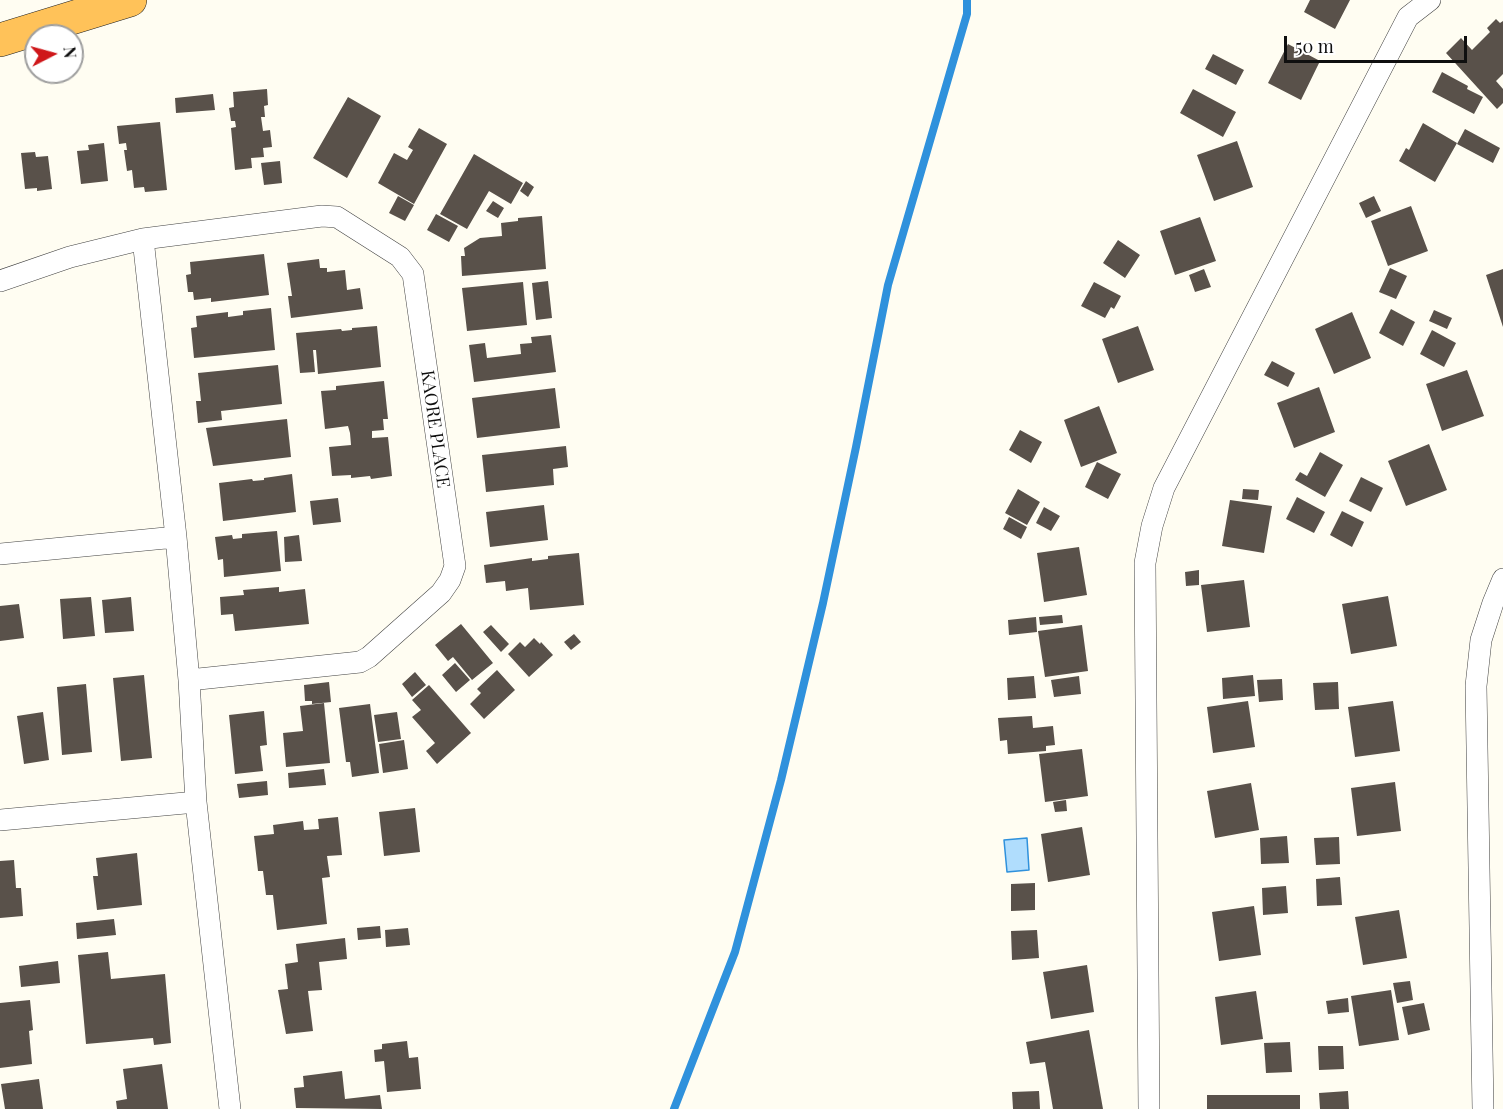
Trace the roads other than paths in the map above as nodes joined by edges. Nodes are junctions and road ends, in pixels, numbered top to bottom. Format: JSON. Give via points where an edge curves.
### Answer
{"nodes":[{"id":1,"x":130,"y":0,"type":"edge"},
{"id":2,"x":1430,"y":0,"type":"edge"},
{"id":3,"x":0,"y":40,"type":"edge"},
{"id":4,"x":143,"y":239,"type":"junction"},
{"id":5,"x":0,"y":281,"type":"edge"},
{"id":6,"x":176,"y":537,"type":"junction"},
{"id":7,"x":0,"y":554,"type":"edge"},
{"id":8,"x":1503,"y":579,"type":"edge"},
{"id":9,"x":189,"y":680,"type":"junction"},
{"id":10,"x":196,"y":802,"type":"junction"},
{"id":11,"x":0,"y":820,"type":"edge"},
{"id":12,"x":230,"y":1109,"type":"edge"},
{"id":13,"x":1149,"y":1109,"type":"edge"},
{"id":14,"x":1483,"y":1109,"type":"edge"}],
"edges":[{"from":1,"to":3,"type":"highway"},
{"from":2,"to":13,"type":"street","via":[[1408,17],[1164,488],[1152,526],[1145,563]]},
{"from":4,"to":5,"type":"street","name":"KAORE PLACE","via":[[70,257]]},
{"from":4,"to":6,"type":"street"},
{"from":4,"to":9,"type":"street","name":"KAORE PLACE","via":[[337,217],[400,257],[413,274],[455,566],[441,592],[360,662]]},
{"from":6,"to":7,"type":"street"},
{"from":6,"to":9,"type":"street"},
{"from":8,"to":14,"type":"street","via":[[1481,640],[1476,686]]},
{"from":9,"to":10,"type":"street"},
{"from":10,"to":11,"type":"street"},
{"from":10,"to":12,"type":"street"}]}
